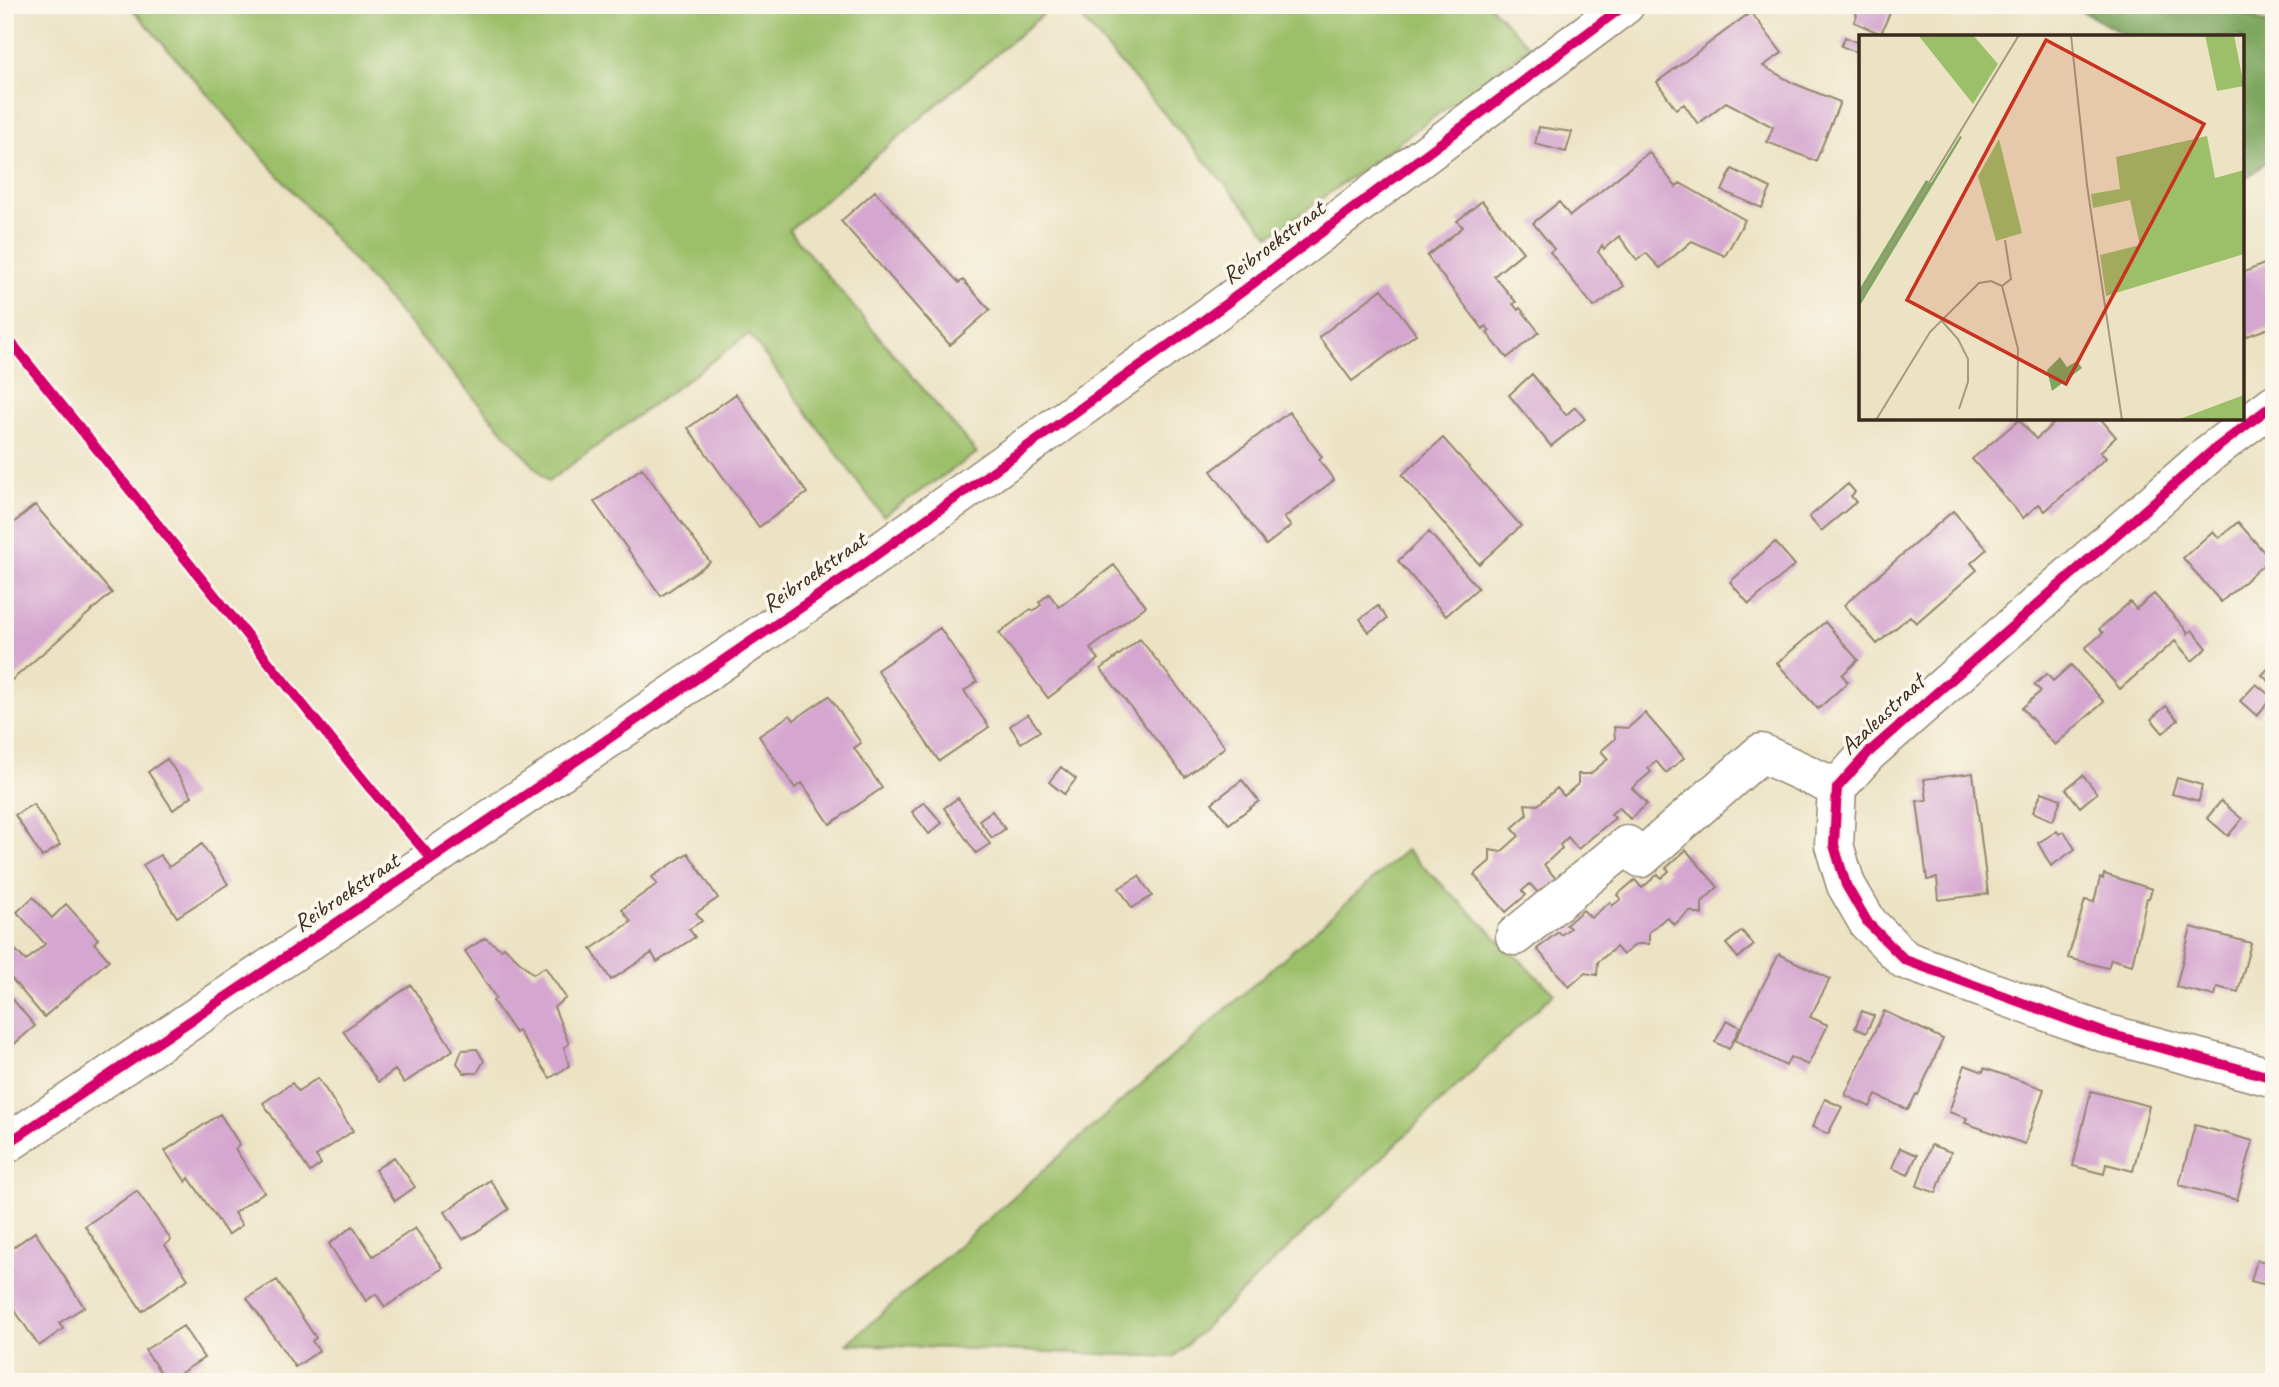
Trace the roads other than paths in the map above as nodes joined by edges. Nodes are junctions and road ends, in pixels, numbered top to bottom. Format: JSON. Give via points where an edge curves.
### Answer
{"nodes":[{"id":1,"x":1625,"y":5,"type":"edge"},
{"id":2,"x":2274,"y":404,"type":"edge"},
{"id":3,"x":1837,"y":788,"type":"junction"},
{"id":4,"x":1515,"y":936,"type":"dead end"},
{"id":5,"x":2274,"y":1078,"type":"edge"},
{"id":6,"x":5,"y":1144,"type":"edge"}],
"edges":[{"from":1,"to":6,"type":"street","name":"Reibroekstraat","via":[[1219,309],[844,578]]},
{"from":2,"to":3,"type":"street","name":"Azaleastraat","via":[[2211,452],[1913,712],[1868,752]]},
{"from":3,"to":4,"type":"street","name":"Azaleastraat","via":[[1761,753],[1641,858],[1627,845]]},
{"from":3,"to":5,"type":"street","name":"Azaleastraat","via":[[1833,845],[1846,885],[1868,923],[1905,960],[2105,1033]]}]}
